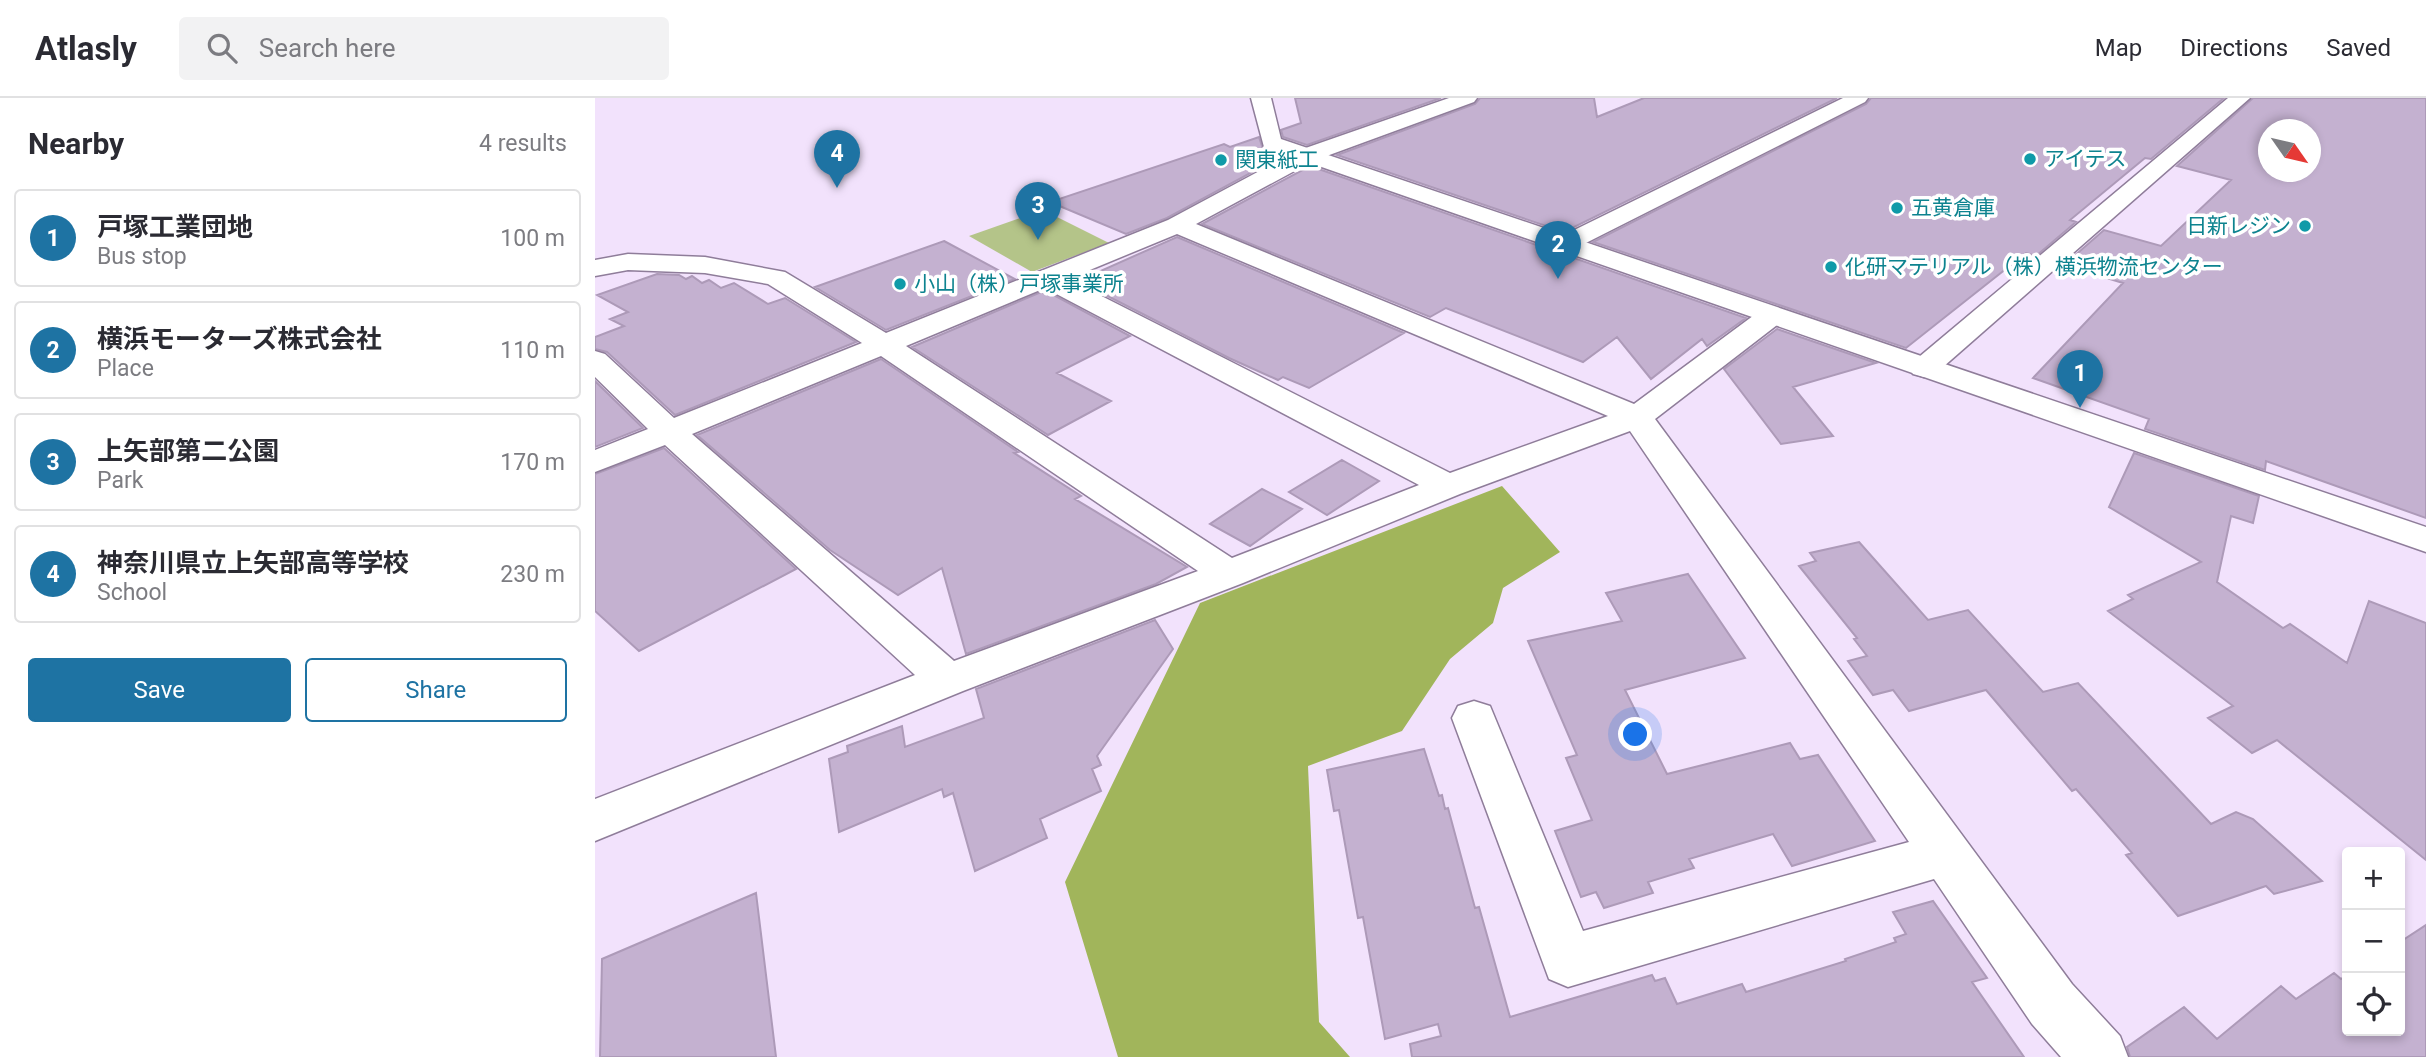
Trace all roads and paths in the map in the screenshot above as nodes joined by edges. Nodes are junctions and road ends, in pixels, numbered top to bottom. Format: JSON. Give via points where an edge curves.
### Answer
{"nodes":[{"id":1,"x":1261,"y":98,"type":"edge"},
{"id":2,"x":1467,"y":98,"type":"edge"},
{"id":3,"x":1858,"y":98,"type":"edge"},
{"id":4,"x":2240,"y":98,"type":"edge"},
{"id":5,"x":1305,"y":156,"type":"junction"},
{"id":6,"x":1177,"y":225,"type":"junction"},
{"id":7,"x":1567,"y":243,"type":"junction"},
{"id":8,"x":595,"y":268,"type":"edge"},
{"id":9,"x":1046,"y":278,"type":"junction"},
{"id":10,"x":1771,"y":316,"type":"junction"},
{"id":11,"x":885,"y":345,"type":"junction"},
{"id":12,"x":595,"y":360,"type":"edge"},
{"id":13,"x":1924,"y":368,"type":"junction"},
{"id":14,"x":1637,"y":417,"type":"junction"},
{"id":15,"x":670,"y":432,"type":"junction"},
{"id":16,"x":595,"y":463,"type":"edge"},
{"id":17,"x":1448,"y":486,"type":"junction"},
{"id":18,"x":2426,"y":540,"type":"edge"},
{"id":19,"x":1229,"y":574,"type":"junction"},
{"id":20,"x":948,"y":680,"type":"junction"},
{"id":21,"x":1474,"y":718,"type":"dead end"},
{"id":22,"x":595,"y":820,"type":"edge"},
{"id":23,"x":1946,"y":854,"type":"junction"},
{"id":24,"x":2099,"y":1057,"type":"edge"}],
"edges":[{"from":1,"to":5,"type":"street","via":[[1271,144]]},
{"from":2,"to":5,"type":"street"},
{"from":3,"to":7,"type":"street"},
{"from":4,"to":13,"type":"street"},
{"from":5,"to":6,"type":"street"},
{"from":5,"to":7,"type":"street"},
{"from":6,"to":9,"type":"street"},
{"from":6,"to":14,"type":"street"},
{"from":7,"to":10,"type":"street"},
{"from":8,"to":11,"type":"street","via":[[628,262],[705,265],[776,278]]},
{"from":9,"to":11,"type":"street"},
{"from":9,"to":17,"type":"street"},
{"from":10,"to":13,"type":"street"},
{"from":10,"to":14,"type":"street"},
{"from":11,"to":15,"type":"street"},
{"from":11,"to":19,"type":"street"},
{"from":12,"to":15,"type":"street"},
{"from":13,"to":18,"type":"street"},
{"from":14,"to":17,"type":"street"},
{"from":14,"to":23,"type":"street"},
{"from":15,"to":16,"type":"street"},
{"from":15,"to":20,"type":"street"},
{"from":17,"to":19,"type":"street"},
{"from":19,"to":20,"type":"street"},
{"from":20,"to":22,"type":"street"},
{"from":21,"to":23,"type":"street","via":[[1568,961]]},
{"from":23,"to":24,"type":"street","via":[[2052,1004]]}]}
